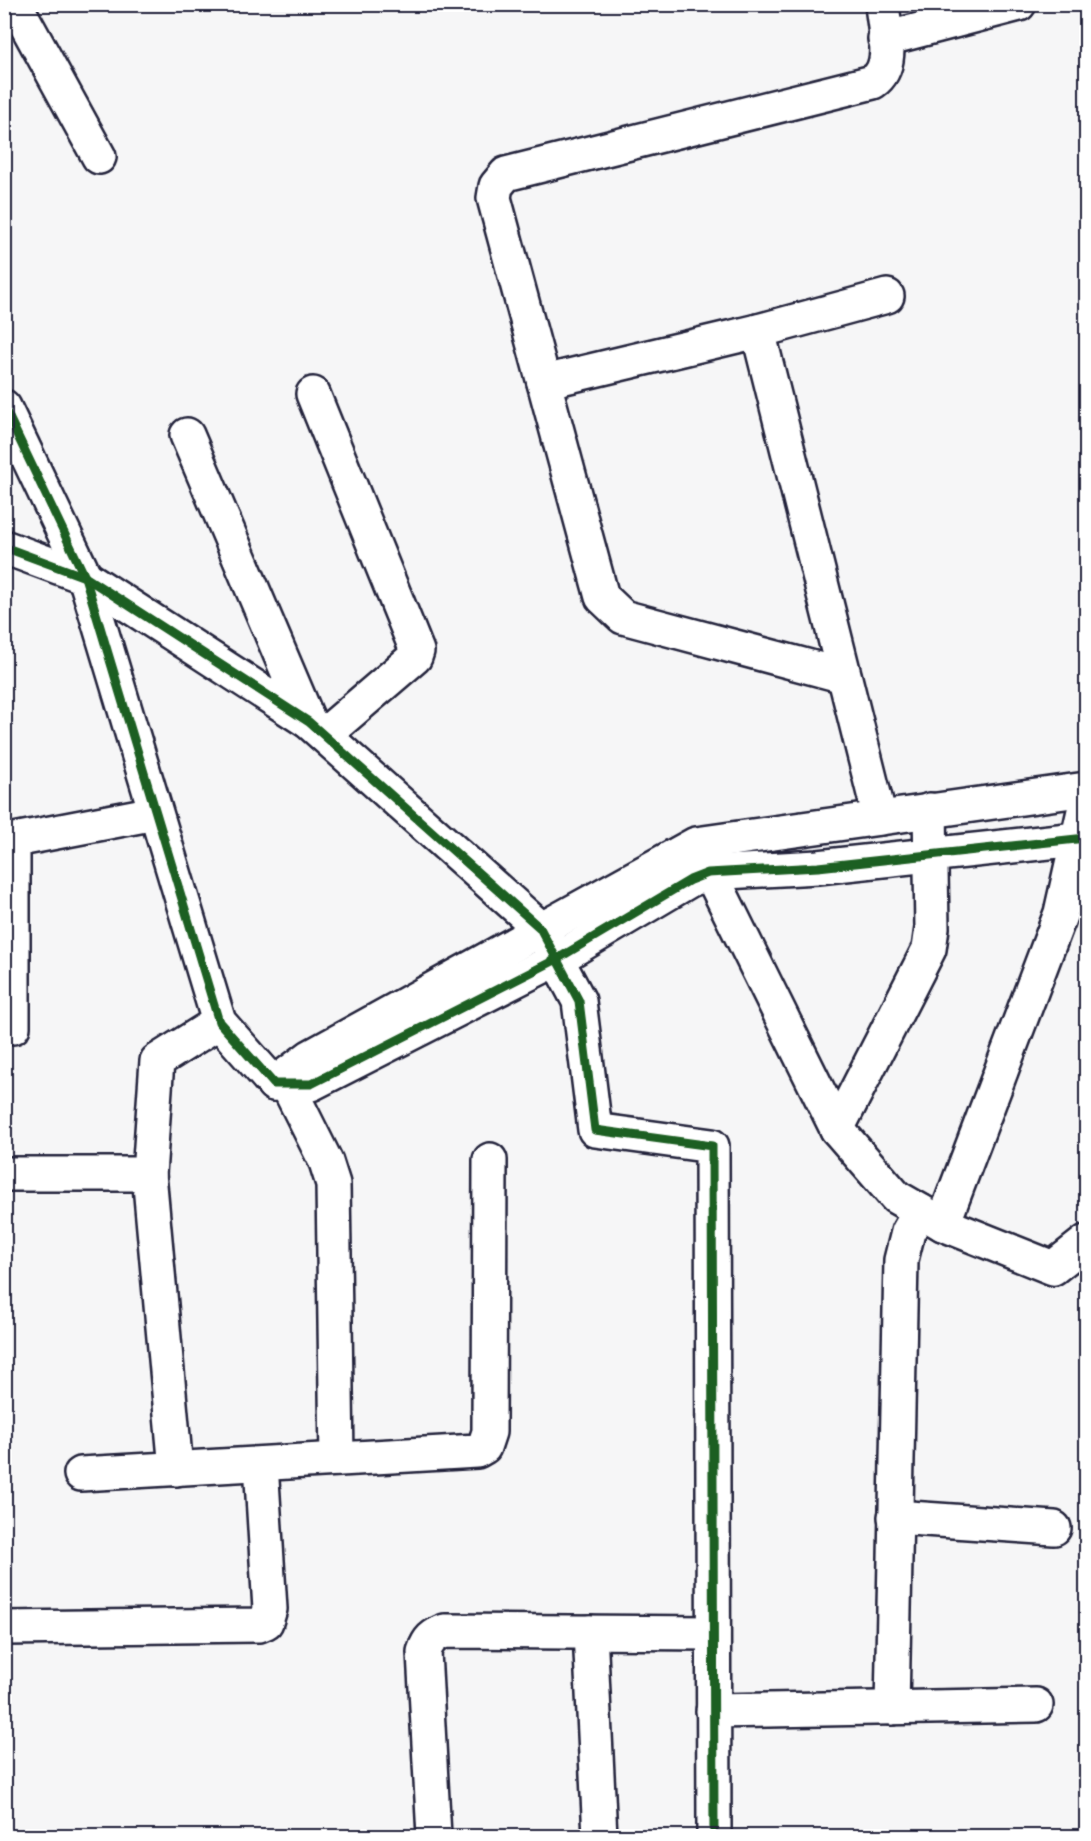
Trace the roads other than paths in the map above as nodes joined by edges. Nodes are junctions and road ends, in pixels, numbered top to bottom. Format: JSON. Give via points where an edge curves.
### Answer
{"nodes":[{"id":1,"x":15,"y":4,"type":"edge"},
{"id":2,"x":882,"y":4,"type":"edge"},
{"id":3,"x":1019,"y":4,"type":"edge"},
{"id":4,"x":885,"y":39,"type":"junction"},
{"id":5,"x":99,"y":157,"type":"dead end"},
{"id":6,"x":887,"y":296,"type":"dead end"},
{"id":7,"x":758,"y":331,"type":"junction"},
{"id":8,"x":544,"y":382,"type":"junction"},
{"id":9,"x":313,"y":394,"type":"dead end"},
{"id":10,"x":4,"y":407,"type":"edge"},
{"id":11,"x":187,"y":435,"type":"dead end"},
{"id":12,"x":4,"y":547,"type":"edge"},
{"id":13,"x":85,"y":577,"type":"junction"},
{"id":14,"x":844,"y":676,"type":"junction"},
{"id":15,"x":316,"y":728,"type":"junction"},
{"id":16,"x":1086,"y":789,"type":"edge"},
{"id":17,"x":1086,"y":802,"type":"edge"},
{"id":18,"x":930,"y":810,"type":"junction"},
{"id":19,"x":155,"y":813,"type":"junction"},
{"id":20,"x":880,"y":818,"type":"junction"},
{"id":21,"x":814,"y":827,"type":"junction"},
{"id":22,"x":1082,"y":838,"type":"edge"},
{"id":23,"x":9,"y":842,"type":"edge"},
{"id":24,"x":931,"y":855,"type":"junction"},
{"id":25,"x":692,"y":863,"type":"junction"},
{"id":26,"x":818,"y":867,"type":"junction"},
{"id":27,"x":645,"y":889,"type":"junction"},
{"id":28,"x":540,"y":928,"type":"junction"},
{"id":29,"x":557,"y":959,"type":"junction"},
{"id":30,"x":219,"y":1022,"type":"junction"},
{"id":31,"x":13,"y":1028,"type":"dead end"},
{"id":32,"x":280,"y":1084,"type":"junction"},
{"id":33,"x":837,"y":1129,"type":"junction"},
{"id":34,"x":490,"y":1160,"type":"dead end"},
{"id":35,"x":4,"y":1174,"type":"edge"},
{"id":36,"x":149,"y":1174,"type":"junction"},
{"id":37,"x":918,"y":1230,"type":"junction"},
{"id":38,"x":1086,"y":1242,"type":"edge"},
{"id":39,"x":337,"y":1459,"type":"junction"},
{"id":40,"x":261,"y":1464,"type":"junction"},
{"id":41,"x":176,"y":1469,"type":"junction"},
{"id":42,"x":81,"y":1474,"type":"dead end"},
{"id":43,"x":895,"y":1517,"type":"junction"},
{"id":44,"x":1054,"y":1528,"type":"dead end"},
{"id":45,"x":4,"y":1628,"type":"edge"},
{"id":46,"x":590,"y":1632,"type":"junction"},
{"id":47,"x":713,"y":1633,"type":"junction"},
{"id":48,"x":1036,"y":1705,"type":"dead end"},
{"id":49,"x":892,"y":1708,"type":"junction"},
{"id":50,"x":713,"y":1711,"type":"junction"},
{"id":51,"x":434,"y":1836,"type":"edge"},
{"id":52,"x":600,"y":1836,"type":"edge"},
{"id":53,"x":714,"y":1836,"type":"edge"}],
"edges":[{"from":1,"to":5,"type":"street"},
{"from":2,"to":4,"type":"street"},
{"from":3,"to":4,"type":"street"},
{"from":4,"to":8,"type":"street","via":[[887,65],[883,75],[873,82],[506,174],[496,186],[494,198]]},
{"from":6,"to":7,"type":"street"},
{"from":7,"to":8,"type":"street"},
{"from":7,"to":14,"type":"street"},
{"from":8,"to":14,"type":"street","via":[[602,597],[613,609],[623,617]]},
{"from":9,"to":15,"type":"street","via":[[417,651],[415,657]]},
{"from":10,"to":13,"type":"street"},
{"from":11,"to":15,"type":"street"},
{"from":12,"to":13,"type":"street"},
{"from":13,"to":15,"type":"street"},
{"from":13,"to":19,"type":"street"},
{"from":14,"to":20,"type":"street"},
{"from":15,"to":28,"type":"street"},
{"from":16,"to":18,"type":"street"},
{"from":17,"to":22,"type":"street"},
{"from":18,"to":20,"type":"street"},
{"from":18,"to":24,"type":"street"},
{"from":19,"to":23,"type":"street"},
{"from":19,"to":30,"type":"street"},
{"from":20,"to":21,"type":"street"},
{"from":21,"to":25,"type":"street"},
{"from":21,"to":26,"type":"street"},
{"from":22,"to":24,"type":"street"},
{"from":22,"to":37,"type":"street","via":[[1059,921]]},
{"from":23,"to":31,"type":"street"},
{"from":24,"to":26,"type":"street"},
{"from":24,"to":33,"type":"street","via":[[932,928],[928,949]]},
{"from":25,"to":26,"type":"street"},
{"from":25,"to":27,"type":"street"},
{"from":25,"to":33,"type":"street"},
{"from":27,"to":28,"type":"street"},
{"from":27,"to":29,"type":"street"},
{"from":28,"to":29,"type":"street"},
{"from":28,"to":32,"type":"street","via":[[310,1057]]},
{"from":29,"to":32,"type":"street","via":[[311,1084]]},
{"from":29,"to":47,"type":"street","via":[[579,1001],[595,1130],[712,1146]]},
{"from":30,"to":32,"type":"street"},
{"from":30,"to":36,"type":"street","via":[[157,1061]]},
{"from":32,"to":39,"type":"street","via":[[326,1162],[333,1184]]},
{"from":33,"to":37,"type":"street","via":[[896,1197]]},
{"from":34,"to":39,"type":"street","via":[[488,1441],[477,1451]]},
{"from":35,"to":36,"type":"street"},
{"from":36,"to":41,"type":"street"},
{"from":37,"to":38,"type":"street","via":[[1053,1268]]},
{"from":37,"to":43,"type":"street"},
{"from":39,"to":40,"type":"street"},
{"from":40,"to":41,"type":"street"},
{"from":40,"to":45,"type":"street","via":[[270,1609],[266,1622]]},
{"from":41,"to":42,"type":"street"},
{"from":43,"to":44,"type":"street"},
{"from":43,"to":49,"type":"street"},
{"from":46,"to":47,"type":"street"},
{"from":46,"to":51,"type":"street","via":[[445,1631],[434,1634],[427,1642],[424,1652]]},
{"from":46,"to":52,"type":"street"},
{"from":47,"to":50,"type":"street"},
{"from":48,"to":49,"type":"street"},
{"from":49,"to":50,"type":"street"},
{"from":50,"to":53,"type":"street"}]}
